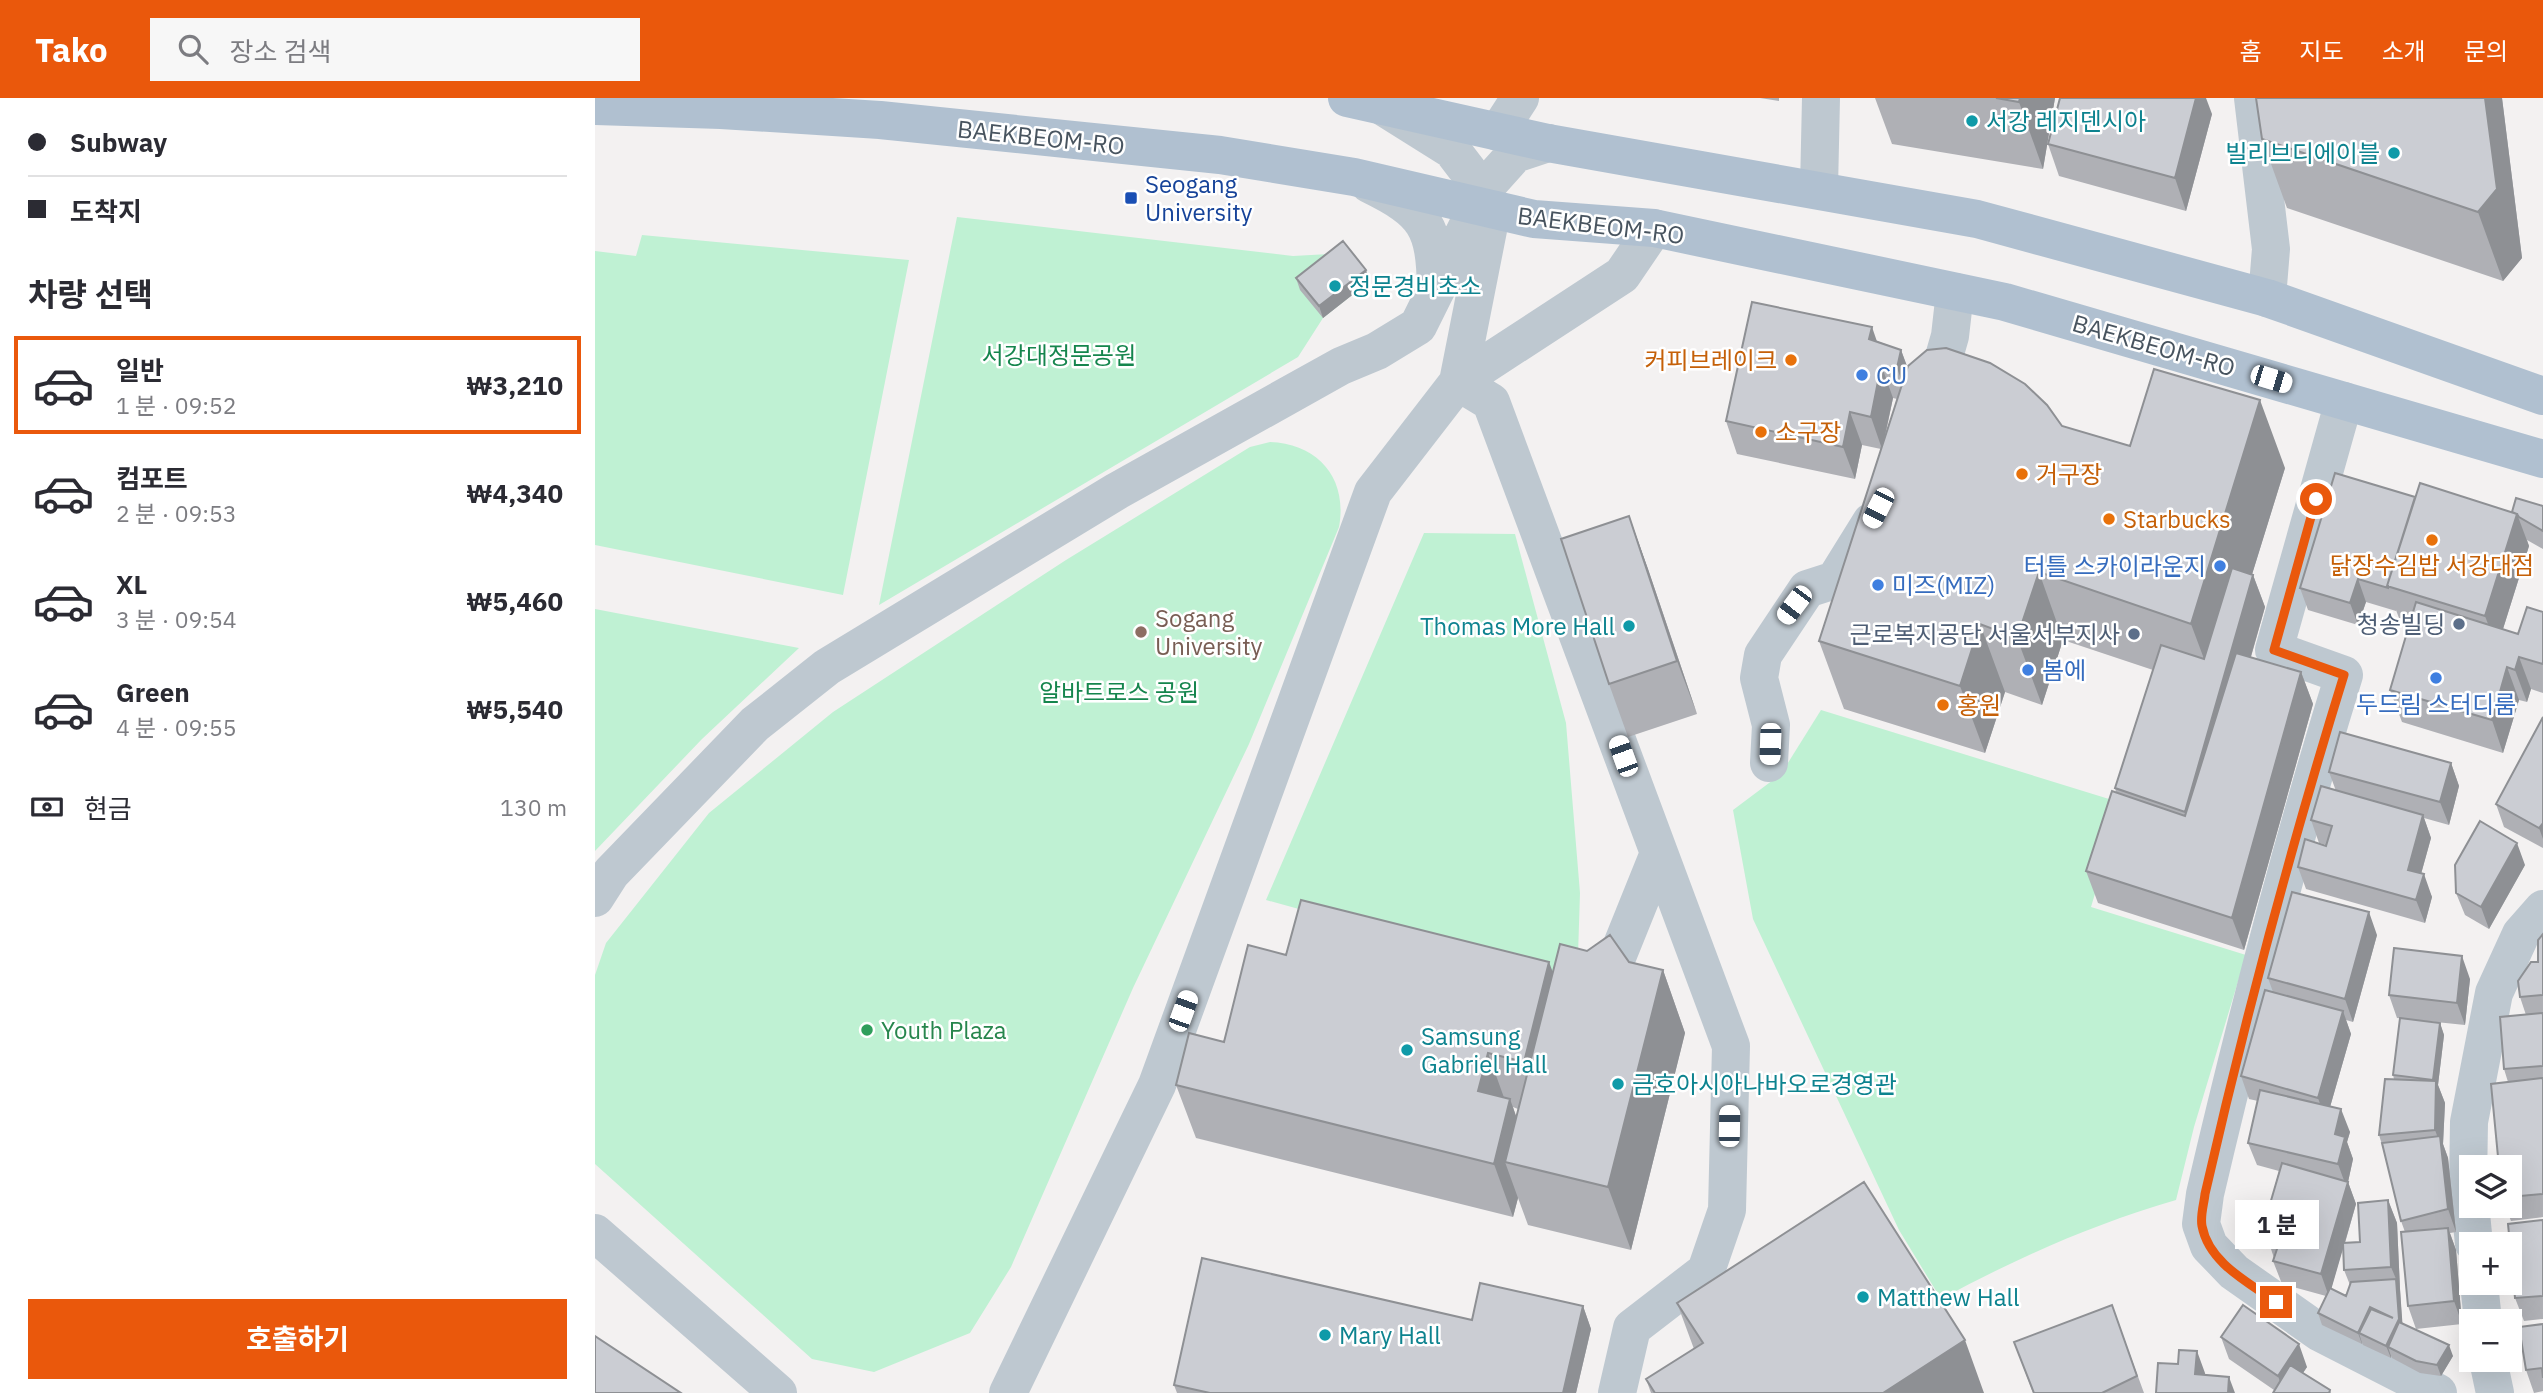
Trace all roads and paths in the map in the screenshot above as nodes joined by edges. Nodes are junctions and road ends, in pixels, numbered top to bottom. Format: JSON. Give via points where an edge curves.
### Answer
{"nodes":[{"id":1,"x":1520,"y":98,"type":"edge"},
{"id":2,"x":1821,"y":98,"type":"edge"},
{"id":3,"x":2253,"y":98,"type":"edge"},
{"id":4,"x":1364,"y":102,"type":"edge"},
{"id":5,"x":595,"y":106,"type":"edge"},
{"id":6,"x":1498,"y":132,"type":"junction"},
{"id":7,"x":1548,"y":143,"type":"junction"},
{"id":8,"x":1355,"y":177,"type":"junction"},
{"id":9,"x":1819,"y":189,"type":"junction"},
{"id":10,"x":1478,"y":206,"type":"junction"},
{"id":11,"x":1654,"y":228,"type":"junction"},
{"id":12,"x":1436,"y":290,"type":"junction"},
{"id":13,"x":1955,"y":292,"type":"junction"},
{"id":14,"x":2267,"y":298,"type":"junction"},
{"id":15,"x":1458,"y":382,"type":"junction"},
{"id":16,"x":2543,"y":396,"type":"edge"},
{"id":17,"x":2344,"y":401,"type":"junction"},
{"id":18,"x":1918,"y":430,"type":"edge"},
{"id":19,"x":2543,"y":459,"type":"edge"},
{"id":20,"x":1889,"y":486,"type":"edge"},
{"id":21,"x":1769,"y":763,"type":"dead end"},
{"id":22,"x":1659,"y":853,"type":"junction"},
{"id":23,"x":595,"y":898,"type":"edge"},
{"id":24,"x":2543,"y":909,"type":"edge"},
{"id":25,"x":1595,"y":1010,"type":"edge"},
{"id":26,"x":2474,"y":1232,"type":"edge"},
{"id":27,"x":595,"y":1233,"type":"edge"},
{"id":28,"x":2491,"y":1372,"type":"edge"},
{"id":29,"x":778,"y":1393,"type":"edge"},
{"id":30,"x":1008,"y":1393,"type":"edge"},
{"id":31,"x":1617,"y":1393,"type":"edge"},
{"id":32,"x":2438,"y":1393,"type":"edge"},
{"id":33,"x":2495,"y":1393,"type":"edge"}],
"edges":[{"from":1,"to":6,"type":"street"},
{"from":2,"to":9,"type":"street"},
{"from":3,"to":14,"type":"street","via":[[2271,248]]},
{"from":4,"to":6,"type":"main road"},
{"from":4,"to":10,"type":"street","via":[[1452,150],[1478,184]]},
{"from":5,"to":8,"type":"main road","name":"BAEKBEOM-RO","via":[[880,120],[1220,155]]},
{"from":6,"to":7,"type":"main road"},
{"from":7,"to":9,"type":"main road"},
{"from":7,"to":10,"type":"street","via":[[1515,154],[1489,183]]},
{"from":8,"to":10,"type":"main road","name":"BAEKBEOM-RO"},
{"from":8,"to":12,"type":"street","via":[[1405,202],[1429,229],[1436,257]]},
{"from":9,"to":14,"type":"main road","via":[[1977,219]]},
{"from":10,"to":11,"type":"main road","name":"BAEKBEOM-RO","via":[[1534,219]]},
{"from":10,"to":12,"type":"street"},
{"from":10,"to":15,"type":"street","via":[[1487,230]]},
{"from":11,"to":13,"type":"main road","name":"BAEKBEOM-RO"},
{"from":11,"to":15,"type":"street","via":[[1622,275]]},
{"from":12,"to":23,"type":"street","via":[[1418,326],[1117,491],[827,667],[755,724],[611,873]]},
{"from":13,"to":17,"type":"main road","name":"BAEKBEOM-RO","via":[[2005,302]]},
{"from":13,"to":18,"type":"street","via":[[1950,336],[1934,394]]},
{"from":14,"to":16,"type":"main road"},
{"from":15,"to":22,"type":"street","via":[[1492,402]]},
{"from":15,"to":30,"type":"street","via":[[1373,492],[1157,1085]]},
{"from":17,"to":19,"type":"main road","name":"BAEKBEOM-RO"},
{"from":17,"to":32,"type":"street","via":[[2274,650],[2344,675],[2248,1009],[2201,1224],[2209,1246],[2234,1272],[2319,1332]]},
{"from":20,"to":21,"type":"street","via":[[1835,580],[1807,589],[1763,655],[1759,678],[1771,725]]},
{"from":22,"to":25,"type":"street"},
{"from":22,"to":31,"type":"street","via":[[1731,1046],[1727,1210],[1706,1271],[1632,1328]]},
{"from":24,"to":26,"type":"street","via":[[2521,934],[2494,993],[2469,1122],[2468,1184]]},
{"from":27,"to":29,"type":"street"},
{"from":28,"to":33,"type":"street"}]}
